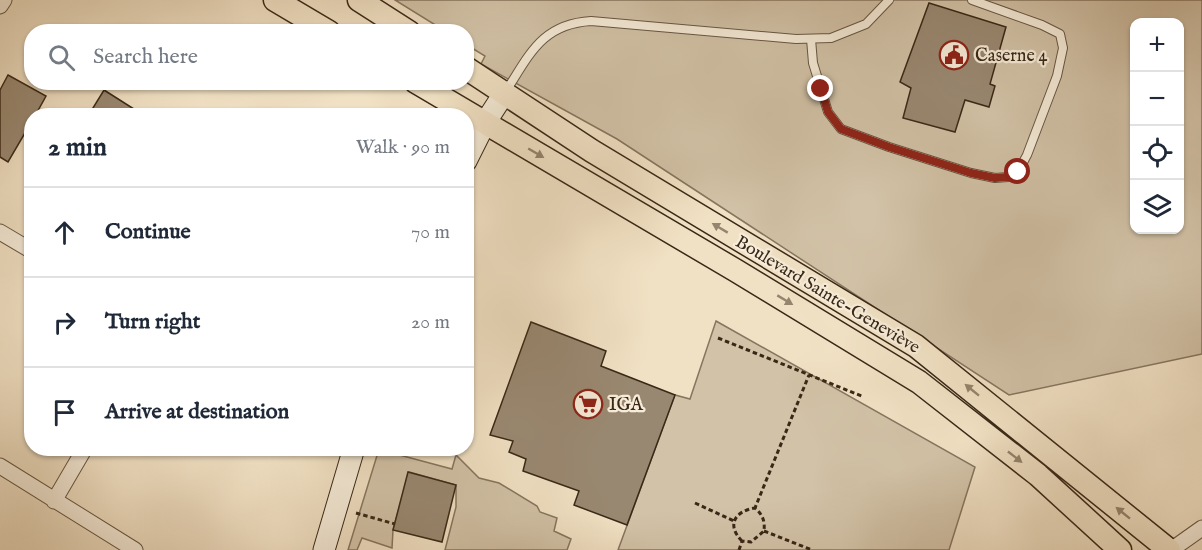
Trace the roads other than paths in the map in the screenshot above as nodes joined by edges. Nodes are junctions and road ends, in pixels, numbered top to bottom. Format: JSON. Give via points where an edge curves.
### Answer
{"nodes":[{"id":1,"x":4,"y":0,"type":"edge"},
{"id":2,"x":275,"y":0,"type":"edge"},
{"id":3,"x":359,"y":0,"type":"edge"},
{"id":4,"x":889,"y":0,"type":"edge"},
{"id":5,"x":972,"y":0,"type":"edge"},
{"id":6,"x":0,"y":6,"type":"edge"},
{"id":7,"x":316,"y":24,"type":"edge"},
{"id":8,"x":396,"y":24,"type":"edge"},
{"id":9,"x":811,"y":39,"type":"junction"},
{"id":10,"x":474,"y":73,"type":"edge"},
{"id":11,"x":429,"y":90,"type":"edge"},
{"id":12,"x":505,"y":92,"type":"junction"},
{"id":13,"x":460,"y":108,"type":"edge"},
{"id":14,"x":474,"y":116,"type":"edge"},
{"id":15,"x":485,"y":123,"type":"junction"},
{"id":16,"x":474,"y":145,"type":"edge"},
{"id":17,"x":0,"y":232,"type":"edge"},
{"id":18,"x":24,"y":246,"type":"edge"},
{"id":19,"x":80,"y":456,"type":"edge"},
{"id":20,"x":350,"y":456,"type":"edge"},
{"id":21,"x":0,"y":466,"type":"edge"},
{"id":22,"x":54,"y":501,"type":"junction"},
{"id":23,"x":1202,"y":528,"type":"edge"},
{"id":24,"x":135,"y":550,"type":"edge"},
{"id":25,"x":324,"y":550,"type":"edge"},
{"id":26,"x":1120,"y":550,"type":"edge"},
{"id":27,"x":1170,"y":550,"type":"edge"}],
"edges":[{"from":1,"to":6,"type":"street"},
{"from":2,"to":7,"type":"main road"},
{"from":3,"to":8,"type":"main road"},
{"from":4,"to":9,"type":"lane","via":[[866,24],[831,38]]},
{"from":5,"to":9,"type":"lane","via":[[1060,34],[1063,48],[1057,76],[1027,155],[1018,172],[1008,177],[971,173],[841,129],[828,112],[813,63]]},
{"from":9,"to":12,"type":"lane","via":[[577,22],[540,41]]},
{"from":10,"to":12,"type":"main road","name":"Boulevard Sainte-Geneviève"},
{"from":11,"to":13,"type":"main road","name":"Boulevard Sainte-Geneviève"},
{"from":12,"to":15,"type":"street"},
{"from":27,"to":12,"type":"main road","name":"Boulevard Sainte-Geneviève","one_way":true,"via":[[916,346],[592,151]]},
{"from":14,"to":15,"type":"main road","name":"Boulevard Sainte-Geneviève"},
{"from":15,"to":16,"type":"street"},
{"from":15,"to":26,"type":"main road","name":"Boulevard Sainte-Geneviève","one_way":true,"via":[[919,382],[1038,475]]},
{"from":17,"to":18,"type":"street"},
{"from":19,"to":22,"type":"street"},
{"from":20,"to":25,"type":"street"},
{"from":21,"to":22,"type":"street"},
{"from":22,"to":24,"type":"street"},
{"from":23,"to":27,"type":"street"}]}
